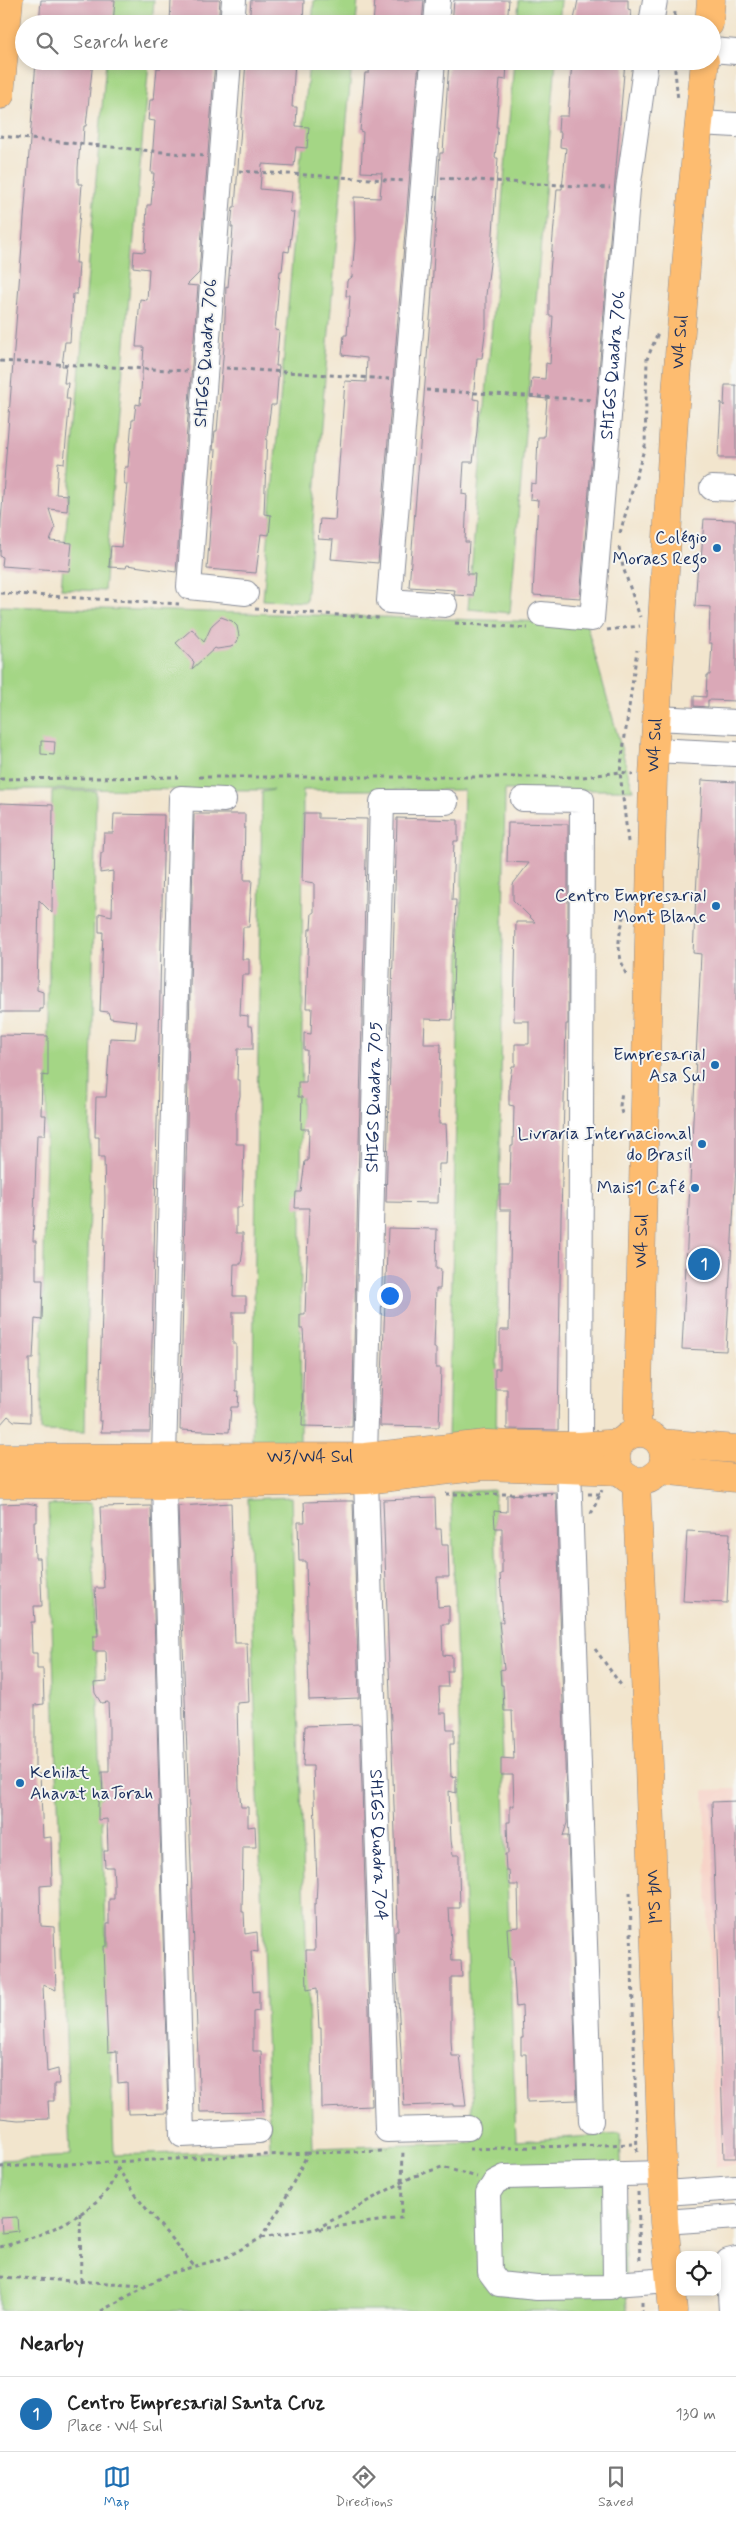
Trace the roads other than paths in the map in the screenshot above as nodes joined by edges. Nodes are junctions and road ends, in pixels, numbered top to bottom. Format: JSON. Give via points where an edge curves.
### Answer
{"nodes":[{"id":1,"x":9,"y":0,"type":"edge"},
{"id":2,"x":234,"y":0,"type":"edge"},
{"id":3,"x":438,"y":0,"type":"edge"},
{"id":4,"x":655,"y":0,"type":"edge"},
{"id":5,"x":711,"y":0,"type":"edge"},
{"id":6,"x":233,"y":15,"type":"edge"},
{"id":7,"x":437,"y":15,"type":"edge"},
{"id":8,"x":652,"y":15,"type":"edge"},
{"id":9,"x":710,"y":15,"type":"edge"},
{"id":10,"x":721,"y":51,"type":"edge"},
{"id":11,"x":736,"y":52,"type":"edge"},
{"id":12,"x":228,"y":70,"type":"edge"},
{"id":13,"x":432,"y":70,"type":"edge"},
{"id":14,"x":645,"y":70,"type":"edge"},
{"id":15,"x":702,"y":70,"type":"edge"},
{"id":16,"x":0,"y":96,"type":"edge"},
{"id":17,"x":689,"y":115,"type":"junction"},
{"id":18,"x":736,"y":125,"type":"edge"},
{"id":19,"x":712,"y":488,"type":"dead end"},
{"id":20,"x":736,"y":489,"type":"edge"},
{"id":21,"x":250,"y":601,"type":"road end"},
{"id":22,"x":445,"y":613,"type":"road end"},
{"id":23,"x":537,"y":621,"type":"road end"},
{"id":24,"x":656,"y":718,"type":"junction"},
{"id":25,"x":736,"y":722,"type":"edge"},
{"id":26,"x":654,"y":750,"type":"junction"},
{"id":27,"x":736,"y":754,"type":"edge"},
{"id":28,"x":524,"y":799,"type":"dead end"},
{"id":29,"x":224,"y":800,"type":"dead end"},
{"id":30,"x":446,"y":802,"type":"dead end"},
{"id":31,"x":639,"y":1440,"type":"junction"},
{"id":32,"x":736,"y":1449,"type":"edge"},
{"id":33,"x":0,"y":1458,"type":"edge"},
{"id":34,"x":575,"y":1458,"type":"junction"},
{"id":35,"x":366,"y":1469,"type":"junction"},
{"id":36,"x":661,"y":1470,"type":"junction"},
{"id":37,"x":58,"y":1471,"type":"junction"},
{"id":38,"x":164,"y":1472,"type":"junction"},
{"id":39,"x":628,"y":1476,"type":"junction"},
{"id":40,"x":736,"y":1478,"type":"edge"},
{"id":41,"x":0,"y":1484,"type":"edge"},
{"id":42,"x":591,"y":2121,"type":"dead end"},
{"id":43,"x":259,"y":2131,"type":"dead end"},
{"id":44,"x":465,"y":2139,"type":"road end"},
{"id":45,"x":614,"y":2173,"type":"junction"},
{"id":46,"x":664,"y":2183,"type":"junction"},
{"id":47,"x":736,"y":2188,"type":"edge"},
{"id":48,"x":736,"y":2217,"type":"edge"},
{"id":49,"x":664,"y":2222,"type":"junction"},
{"id":50,"x":736,"y":2259,"type":"edge"},
{"id":51,"x":670,"y":2280,"type":"junction"},
{"id":52,"x":613,"y":2284,"type":"junction"},
{"id":53,"x":673,"y":2311,"type":"edge"},
{"id":54,"x":731,"y":2311,"type":"edge"}],
"edges":[{"from":1,"to":16,"type":"main road"},
{"from":2,"to":6,"type":"street"},
{"from":3,"to":7,"type":"street"},
{"from":4,"to":8,"type":"street"},
{"from":5,"to":9,"type":"main road"},
{"from":10,"to":11,"type":"street"},
{"from":12,"to":21,"type":"street","name":"SHIGS Quadra 706","via":[[189,588]]},
{"from":13,"to":22,"type":"street","via":[[389,601]]},
{"from":14,"to":23,"type":"street","name":"SHIGS Quadra 706","via":[[628,189],[592,619]]},
{"from":15,"to":17,"type":"main road","name":"W4 Sul"},
{"from":17,"to":18,"type":"street"},
{"from":17,"to":24,"type":"main road","name":"W4 Sul"},
{"from":19,"to":20,"type":"street"},
{"from":24,"to":25,"type":"street"},
{"from":24,"to":26,"type":"main road","name":"W4 Sul"},
{"from":26,"to":27,"type":"street"},
{"from":26,"to":31,"type":"main road","name":"W4 Sul"},
{"from":28,"to":34,"type":"street","via":[[582,800]]},
{"from":29,"to":38,"type":"street","via":[[181,798]]},
{"from":30,"to":35,"type":"street","name":"SHIGS Quadra 705","via":[[382,802]]},
{"from":31,"to":32,"type":"main road","name":"W3/W4 Sul"},
{"from":31,"to":34,"type":"main road","name":"W3/W4 Sul"},
{"from":31,"to":36,"type":"main road","via":[[664,1457]]},
{"from":31,"to":39,"type":"main road","via":[[615,1457]]},
{"from":33,"to":37,"type":"main road","name":"W3/W4 Sul"},
{"from":34,"to":35,"type":"main road","name":"W3/W4 Sul","via":[[485,1455]]},
{"from":34,"to":39,"type":"main road","name":"W3/W4 Sul"},
{"from":34,"to":42,"type":"street"},
{"from":35,"to":38,"type":"main road","name":"W3/W4 Sul"},
{"from":35,"to":44,"type":"street","name":"SHIGS Quadra 704","via":[[387,2130]]},
{"from":36,"to":39,"type":"main road","via":[[650,1480]]},
{"from":36,"to":40,"type":"main road"},
{"from":37,"to":38,"type":"main road","name":"W3/W4 Sul"},
{"from":37,"to":41,"type":"main road","name":"W3/W4 Sul"},
{"from":38,"to":43,"type":"street","via":[[182,2135]]},
{"from":39,"to":46,"type":"main road","name":"W4 Sul","via":[[650,1765]]},
{"from":45,"to":46,"type":"street"},
{"from":45,"to":52,"type":"street"},
{"from":45,"to":52,"type":"street","via":[[505,2177],[495,2182],[488,2193],[490,2272],[500,2284],[546,2288],[610,2287]]},
{"from":46,"to":47,"type":"street"},
{"from":46,"to":49,"type":"main road","name":"W4 Sul"},
{"from":48,"to":49,"type":"street"},
{"from":49,"to":51,"type":"main road","name":"W4 Sul"},
{"from":50,"to":54,"type":"street","via":[[728,2261]]},
{"from":51,"to":52,"type":"street"},
{"from":51,"to":53,"type":"main road","name":"W4 Sul"}]}
